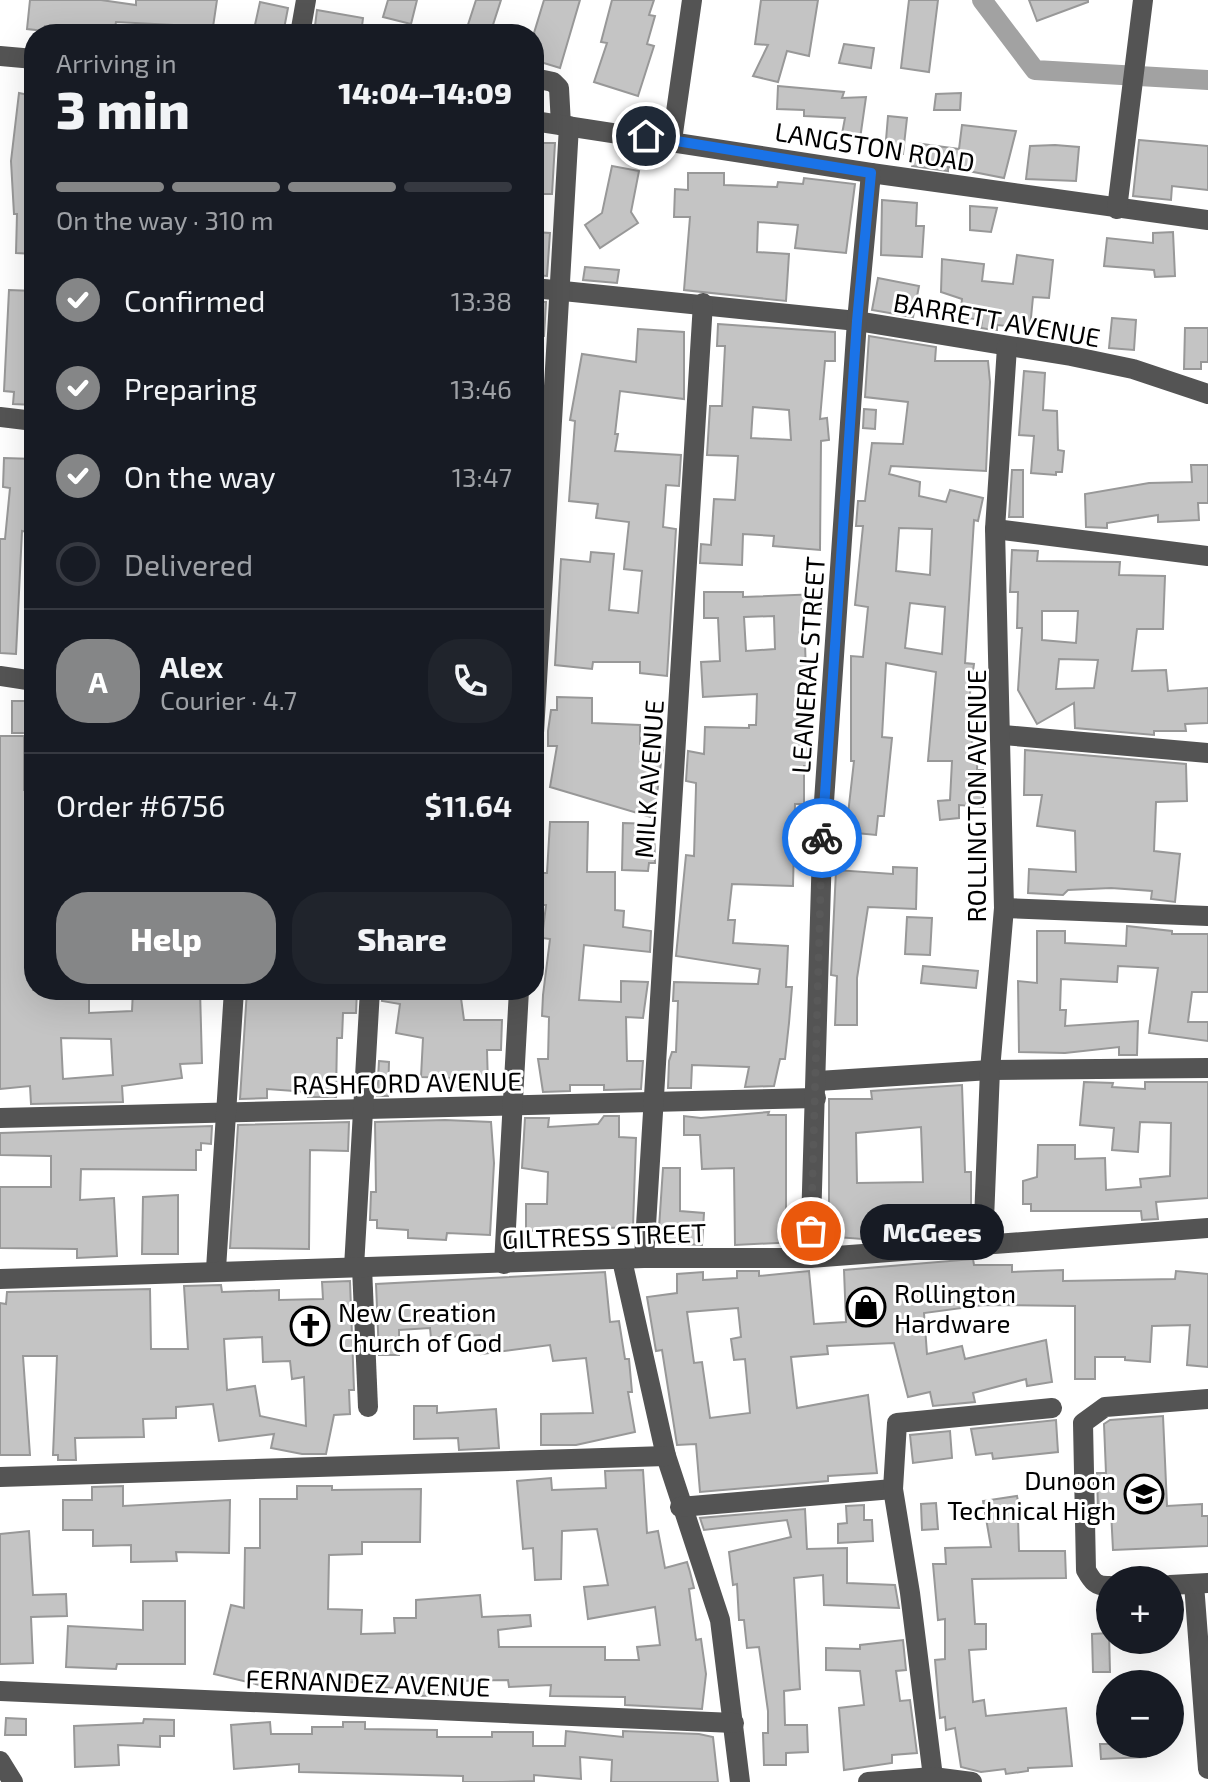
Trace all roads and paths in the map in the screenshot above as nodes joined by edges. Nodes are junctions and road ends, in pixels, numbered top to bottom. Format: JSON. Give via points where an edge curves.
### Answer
{"nodes":[{"id":1,"x":306,"y":0,"type":"edge"},
{"id":2,"x":692,"y":0,"type":"edge"},
{"id":3,"x":1143,"y":0,"type":"edge"},
{"id":4,"x":302,"y":24,"type":"edge"},
{"id":5,"x":0,"y":56,"type":"edge"},
{"id":6,"x":24,"y":58,"type":"edge"},
{"id":7,"x":544,"y":80,"type":"edge"},
{"id":8,"x":544,"y":123,"type":"edge"},
{"id":9,"x":565,"y":126,"type":"junction"},
{"id":10,"x":672,"y":140,"type":"junction"},
{"id":11,"x":871,"y":173,"type":"junction"},
{"id":12,"x":1117,"y":209,"type":"junction"},
{"id":13,"x":1208,"y":220,"type":"edge"},
{"id":14,"x":544,"y":290,"type":"edge"},
{"id":15,"x":559,"y":293,"type":"junction"},
{"id":16,"x":703,"y":303,"type":"junction"},
{"id":17,"x":857,"y":321,"type":"junction"},
{"id":18,"x":1007,"y":347,"type":"junction"},
{"id":19,"x":1208,"y":394,"type":"edge"},
{"id":20,"x":0,"y":417,"type":"edge"},
{"id":21,"x":24,"y":420,"type":"edge"},
{"id":22,"x":995,"y":529,"type":"junction"},
{"id":23,"x":1208,"y":556,"type":"edge"},
{"id":24,"x":544,"y":557,"type":"edge"},
{"id":25,"x":0,"y":676,"type":"edge"},
{"id":26,"x":24,"y":680,"type":"edge"},
{"id":27,"x":1003,"y":735,"type":"junction"},
{"id":28,"x":1208,"y":753,"type":"edge"},
{"id":29,"x":1004,"y":908,"type":"junction"},
{"id":30,"x":1208,"y":916,"type":"edge"},
{"id":31,"x":233,"y":1000,"type":"edge"},
{"id":32,"x":369,"y":1000,"type":"edge"},
{"id":33,"x":518,"y":1000,"type":"edge"},
{"id":34,"x":1208,"y":1068,"type":"edge"},
{"id":35,"x":990,"y":1070,"type":"junction"},
{"id":36,"x":817,"y":1089,"type":"junction"},
{"id":37,"x":654,"y":1102,"type":"junction"},
{"id":38,"x":513,"y":1105,"type":"junction"},
{"id":39,"x":363,"y":1109,"type":"junction"},
{"id":40,"x":226,"y":1112,"type":"junction"},
{"id":41,"x":0,"y":1118,"type":"edge"},
{"id":42,"x":1208,"y":1228,"type":"edge"},
{"id":43,"x":983,"y":1245,"type":"junction"},
{"id":44,"x":644,"y":1258,"type":"junction"},
{"id":45,"x":810,"y":1258,"type":"junction"},
{"id":46,"x":622,"y":1260,"type":"junction"},
{"id":47,"x":504,"y":1264,"type":"junction"},
{"id":48,"x":358,"y":1267,"type":"junction"},
{"id":49,"x":216,"y":1269,"type":"junction"},
{"id":50,"x":0,"y":1279,"type":"edge"},
{"id":51,"x":1208,"y":1399,"type":"edge"},
{"id":52,"x":368,"y":1407,"type":"dead end"},
{"id":53,"x":1052,"y":1408,"type":"dead end"},
{"id":54,"x":666,"y":1456,"type":"junction"},
{"id":55,"x":0,"y":1477,"type":"edge"},
{"id":56,"x":893,"y":1489,"type":"junction"},
{"id":57,"x":680,"y":1507,"type":"junction"},
{"id":58,"x":1096,"y":1582,"type":"edge"},
{"id":59,"x":1201,"y":1584,"type":"edge"},
{"id":60,"x":0,"y":1691,"type":"edge"},
{"id":61,"x":734,"y":1723,"type":"junction"},
{"id":62,"x":0,"y":1761,"type":"edge"},
{"id":63,"x":1208,"y":1769,"type":"edge"},
{"id":64,"x":933,"y":1777,"type":"junction"},
{"id":65,"x":13,"y":1782,"type":"edge"},
{"id":66,"x":740,"y":1782,"type":"edge"},
{"id":67,"x":868,"y":1782,"type":"edge"},
{"id":68,"x":972,"y":1782,"type":"edge"}],
"edges":[{"from":1,"to":4,"type":"street"},
{"from":2,"to":10,"type":"street"},
{"from":3,"to":12,"type":"street"},
{"from":5,"to":6,"type":"street"},
{"from":7,"to":9,"type":"street","via":[[559,88]]},
{"from":8,"to":9,"type":"street","name":"LANGSTON ROAD"},
{"from":9,"to":10,"type":"street","name":"LANGSTON ROAD"},
{"from":9,"to":15,"type":"street"},
{"from":10,"to":11,"type":"street","name":"LANGSTON ROAD"},
{"from":11,"to":12,"type":"street","name":"LANGSTON ROAD"},
{"from":11,"to":17,"type":"street","name":"LEANERAL STREET"},
{"from":12,"to":13,"type":"street","name":"LANGSTON ROAD"},
{"from":14,"to":15,"type":"street","name":"BARRETT AVENUE"},
{"from":15,"to":16,"type":"street","name":"BARRETT AVENUE"},
{"from":15,"to":24,"type":"street"},
{"from":16,"to":17,"type":"street","name":"BARRETT AVENUE"},
{"from":16,"to":37,"type":"street","name":"MILK AVENUE"},
{"from":17,"to":18,"type":"street","name":"BARRETT AVENUE"},
{"from":17,"to":36,"type":"street","name":"LEANERAL STREET","via":[[823,816]]},
{"from":18,"to":19,"type":"street","name":"BARRETT AVENUE","via":[[1133,369]]},
{"from":18,"to":22,"type":"street","name":"ROLLINGTON AVENUE"},
{"from":20,"to":21,"type":"street"},
{"from":22,"to":23,"type":"street"},
{"from":22,"to":27,"type":"street","name":"ROLLINGTON AVENUE"},
{"from":25,"to":26,"type":"street"},
{"from":27,"to":28,"type":"street"},
{"from":27,"to":29,"type":"street","name":"ROLLINGTON AVENUE"},
{"from":29,"to":30,"type":"street"},
{"from":29,"to":35,"type":"street","name":"ROLLINGTON AVENUE"},
{"from":31,"to":40,"type":"street"},
{"from":32,"to":39,"type":"street"},
{"from":33,"to":38,"type":"street"},
{"from":34,"to":35,"type":"street","name":"RASHFORD AVENUE"},
{"from":35,"to":36,"type":"street","name":"RASHFORD AVENUE"},
{"from":35,"to":43,"type":"street","name":"ROLLINGTON AVENUE"},
{"from":36,"to":37,"type":"street","name":"RASHFORD AVENUE"},
{"from":36,"to":45,"type":"street","name":"LEANERAL STREET"},
{"from":37,"to":38,"type":"street","name":"RASHFORD AVENUE"},
{"from":37,"to":44,"type":"street","name":"MILK AVENUE"},
{"from":38,"to":39,"type":"street","name":"RASHFORD AVENUE"},
{"from":38,"to":47,"type":"street"},
{"from":39,"to":40,"type":"street","name":"RASHFORD AVENUE"},
{"from":39,"to":48,"type":"street"},
{"from":40,"to":41,"type":"street","name":"RASHFORD AVENUE"},
{"from":40,"to":49,"type":"street"},
{"from":42,"to":43,"type":"street","name":"GILTRESS STREET"},
{"from":43,"to":45,"type":"street","name":"GILTRESS STREET"},
{"from":44,"to":45,"type":"street","name":"GILTRESS STREET"},
{"from":44,"to":46,"type":"street","name":"GILTRESS STREET"},
{"from":46,"to":47,"type":"street","name":"GILTRESS STREET"},
{"from":46,"to":54,"type":"street"},
{"from":47,"to":48,"type":"street","name":"GILTRESS STREET"},
{"from":48,"to":49,"type":"street","name":"GILTRESS STREET"},
{"from":48,"to":52,"type":"street"},
{"from":49,"to":50,"type":"street","name":"GILTRESS STREET"},
{"from":51,"to":58,"type":"street","via":[[1105,1407],[1083,1423],[1086,1570]]},
{"from":53,"to":56,"type":"street","via":[[897,1423]]},
{"from":54,"to":55,"type":"street"},
{"from":54,"to":57,"type":"street"},
{"from":56,"to":57,"type":"street"},
{"from":56,"to":64,"type":"street"},
{"from":57,"to":61,"type":"street","via":[[720,1620]]},
{"from":59,"to":63,"type":"street"},
{"from":60,"to":61,"type":"street","name":"FERNANDEZ AVENUE"},
{"from":61,"to":66,"type":"street"},
{"from":62,"to":65,"type":"street"},
{"from":64,"to":67,"type":"street"},
{"from":64,"to":68,"type":"street"}]}
